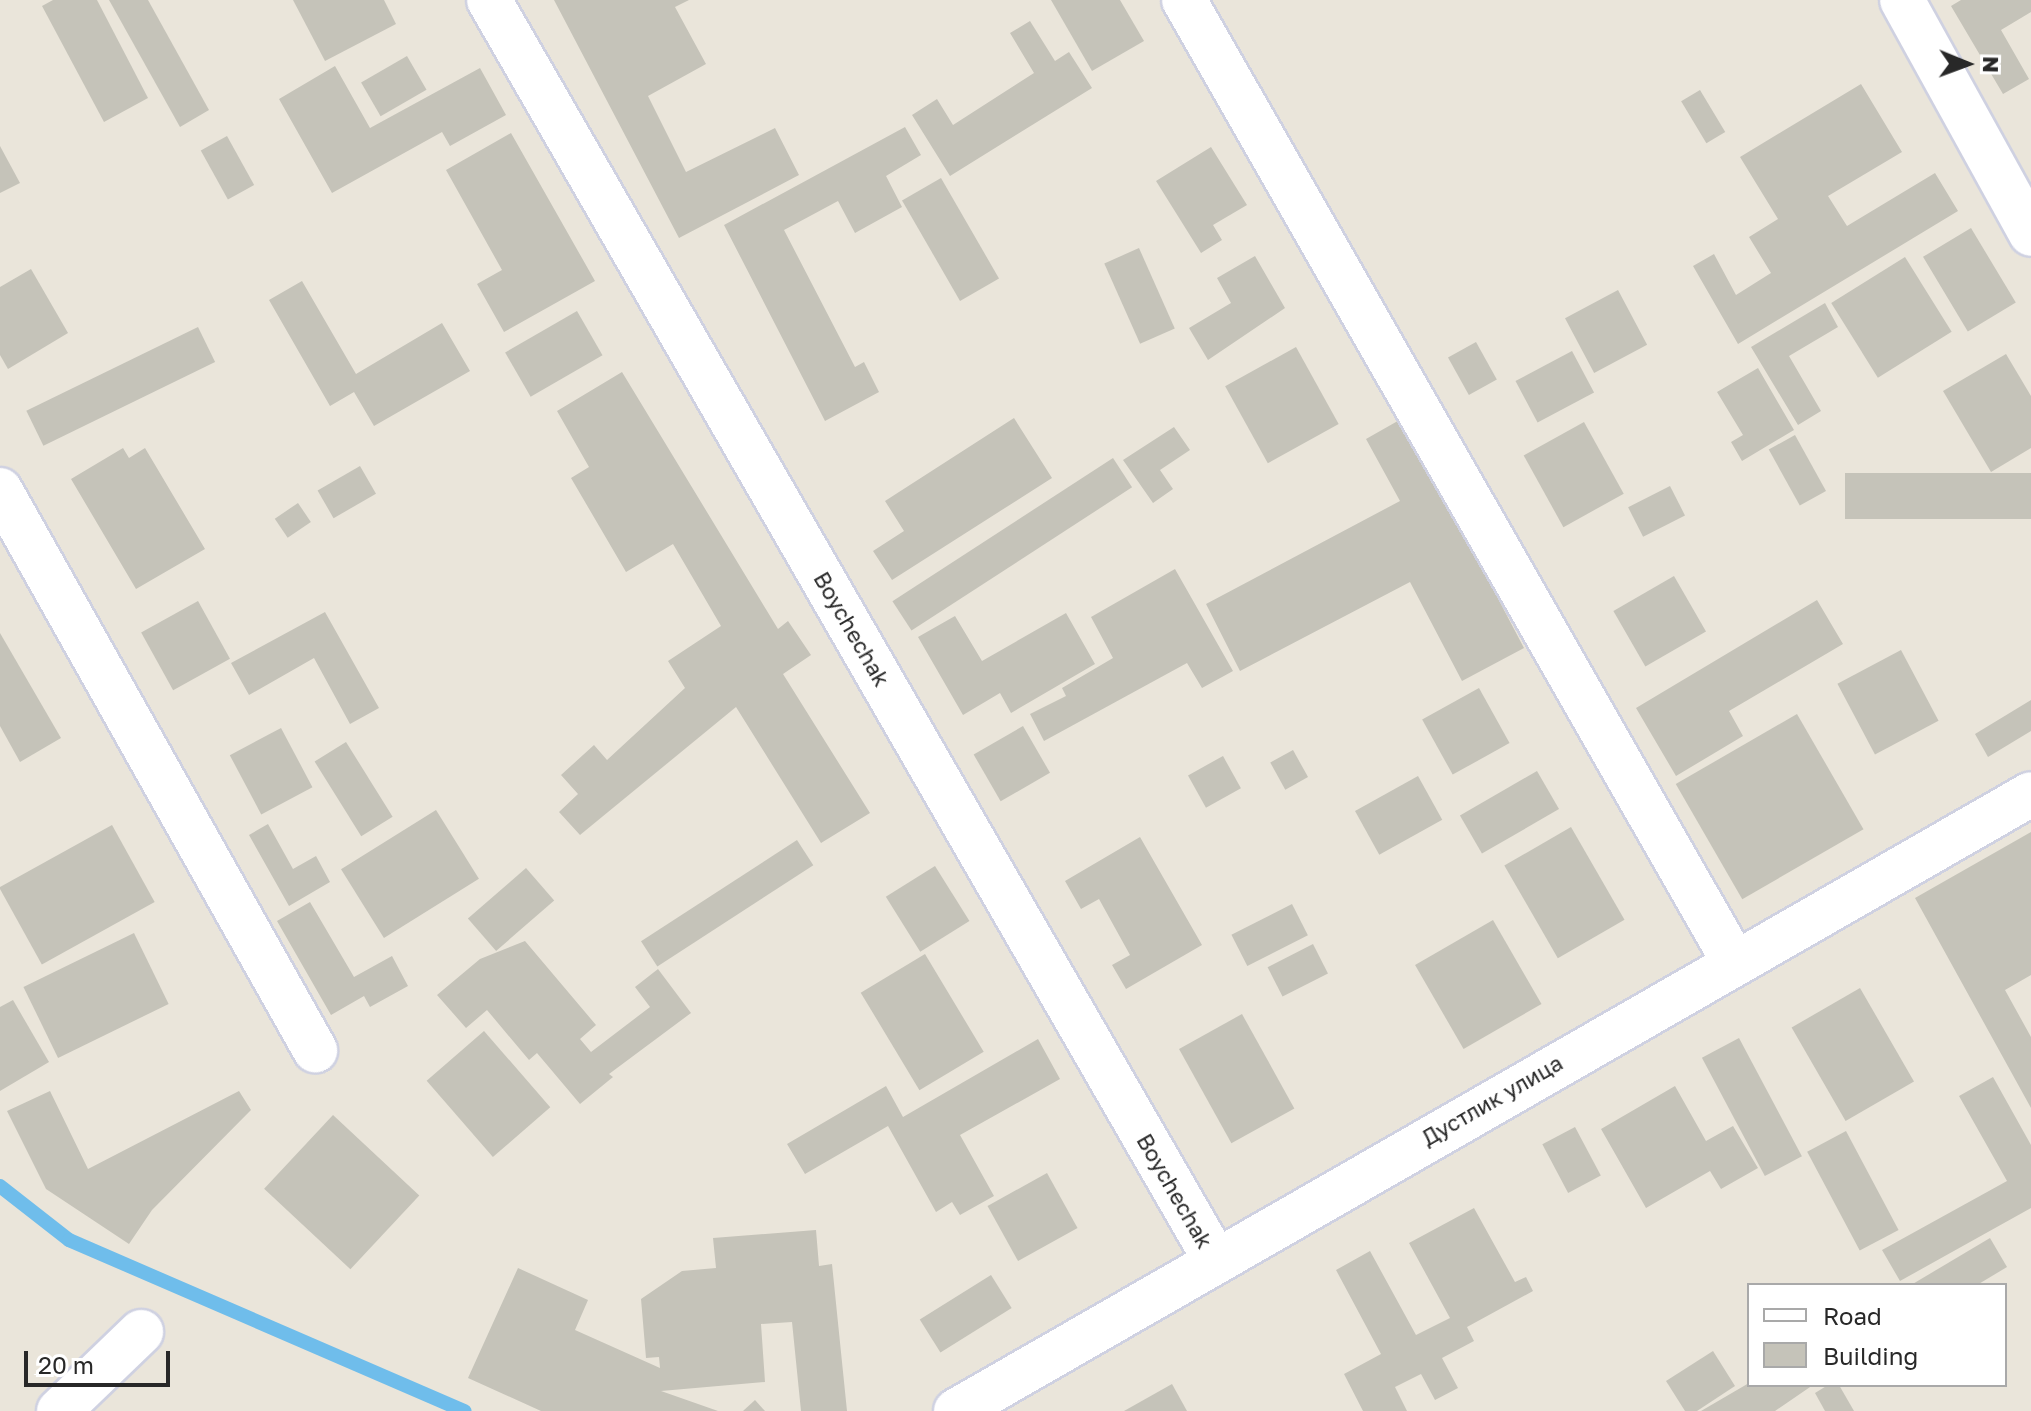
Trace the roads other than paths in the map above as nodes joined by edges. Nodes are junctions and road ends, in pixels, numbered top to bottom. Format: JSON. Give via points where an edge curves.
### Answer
{"nodes":[{"id":1,"x":489,"y":0,"type":"edge"},
{"id":2,"x":1184,"y":0,"type":"edge"},
{"id":3,"x":1902,"y":0,"type":"edge"},
{"id":4,"x":2031,"y":234,"type":"edge"},
{"id":5,"x":0,"y":490,"type":"edge"},
{"id":6,"x":2031,"y":794,"type":"edge"},
{"id":7,"x":1734,"y":962,"type":"junction"},
{"id":8,"x":315,"y":1050,"type":"dead end"},
{"id":9,"x":1214,"y":1258,"type":"junction"},
{"id":10,"x":141,"y":1332,"type":"dead end"},
{"id":11,"x":59,"y":1411,"type":"edge"},
{"id":12,"x":956,"y":1411,"type":"edge"}],
"edges":[{"from":1,"to":9,"type":"street","name":"Boychechak"},
{"from":2,"to":7,"type":"street"},
{"from":3,"to":4,"type":"street"},
{"from":5,"to":8,"type":"street"},
{"from":6,"to":7,"type":"street","name":"Дустлик улица"},
{"from":7,"to":9,"type":"street","name":"Дустлик улица"},
{"from":9,"to":12,"type":"street","name":"Дустлик улица"},
{"from":10,"to":11,"type":"street"}]}
